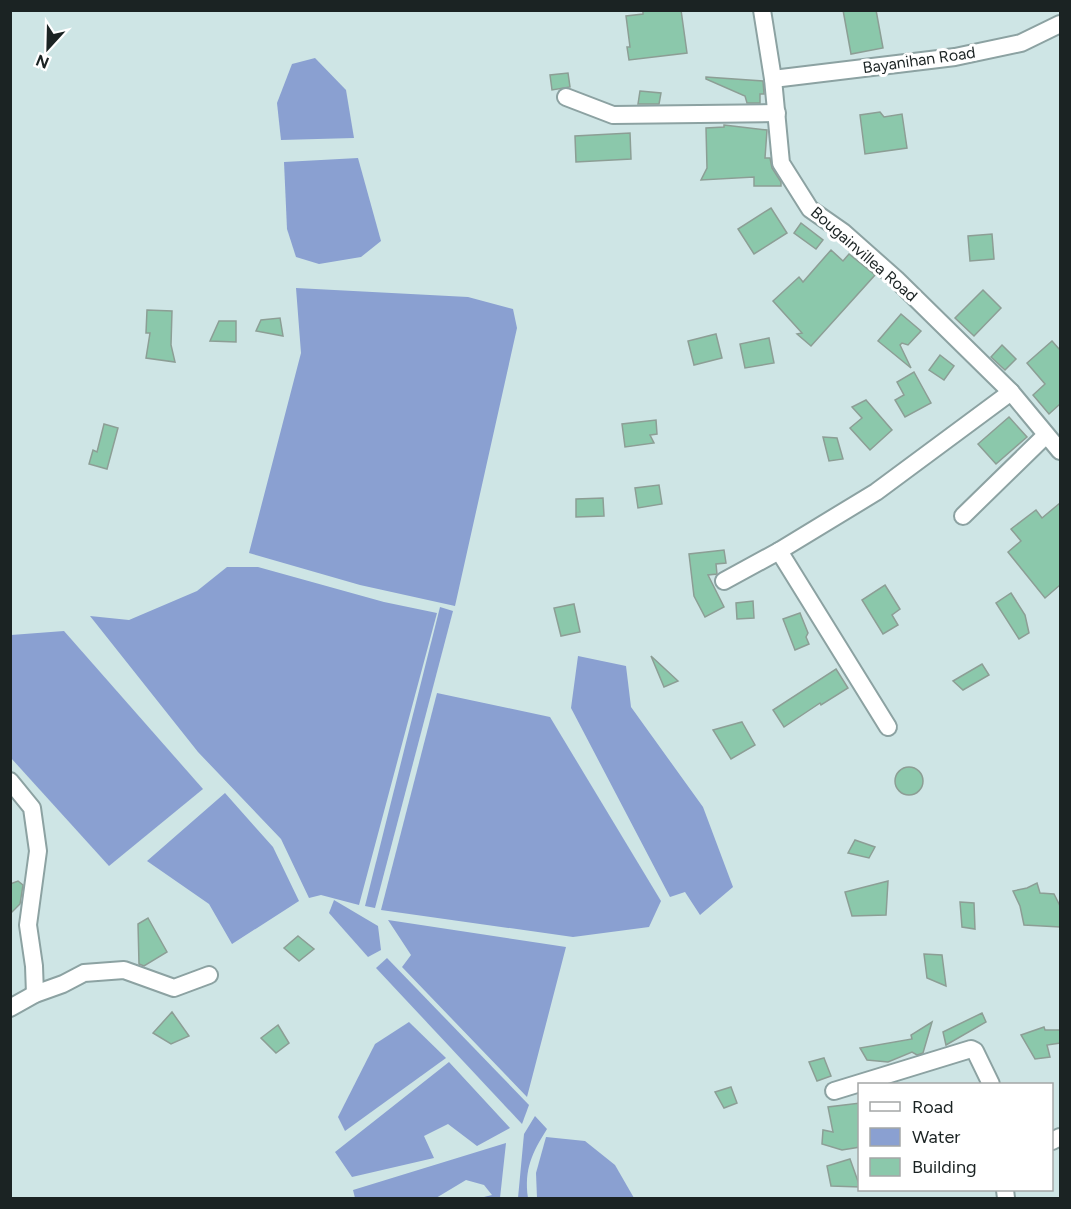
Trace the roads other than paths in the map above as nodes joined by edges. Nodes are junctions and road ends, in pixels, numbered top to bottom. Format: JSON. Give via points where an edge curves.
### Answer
{"nodes":[{"id":1,"x":762,"y":10,"type":"edge"},
{"id":2,"x":1060,"y":24,"type":"edge"},
{"id":3,"x":773,"y":79,"type":"junction"},
{"id":4,"x":566,"y":96,"type":"dead end"},
{"id":5,"x":777,"y":113,"type":"junction"},
{"id":6,"x":1011,"y":392,"type":"junction"},
{"id":7,"x":1046,"y":435,"type":"junction"},
{"id":8,"x":1060,"y":451,"type":"edge"},
{"id":9,"x":963,"y":516,"type":"dead end"},
{"id":10,"x":779,"y":551,"type":"junction"},
{"id":11,"x":724,"y":580,"type":"dead end"},
{"id":12,"x":888,"y":727,"type":"dead end"},
{"id":13,"x":10,"y":780,"type":"edge"},
{"id":14,"x":209,"y":975,"type":"dead end"},
{"id":15,"x":35,"y":994,"type":"junction"},
{"id":16,"x":10,"y":1008,"type":"edge"},
{"id":17,"x":860,"y":1083,"type":"edge"},
{"id":18,"x":991,"y":1083,"type":"edge"},
{"id":19,"x":858,"y":1084,"type":"edge"},
{"id":20,"x":834,"y":1091,"type":"dead end"}],
"edges":[{"from":1,"to":3,"type":"street","name":"Bougainvillea Road"},
{"from":2,"to":3,"type":"street","name":"Bayanihan Road","via":[[1021,43],[955,57]]},
{"from":3,"to":5,"type":"street","name":"Bougainvillea Road"},
{"from":4,"to":5,"type":"street","via":[[613,115]]},
{"from":5,"to":6,"type":"street","name":"Bougainvillea Road","via":[[781,163],[810,209],[896,279]]},
{"from":6,"to":7,"type":"street","name":"Bougainvillea Road"},
{"from":6,"to":10,"type":"street","via":[[876,492]]},
{"from":7,"to":8,"type":"street","name":"Bougainvillea Road"},
{"from":7,"to":9,"type":"street"},
{"from":10,"to":11,"type":"street"},
{"from":10,"to":12,"type":"street"},
{"from":13,"to":15,"type":"street","via":[[32,808],[38,851],[28,925]]},
{"from":14,"to":15,"type":"street","via":[[174,988],[124,970],[84,973]]},
{"from":15,"to":16,"type":"street"},
{"from":17,"to":18,"type":"street","via":[[971,1049]]},
{"from":19,"to":20,"type":"street"}]}
